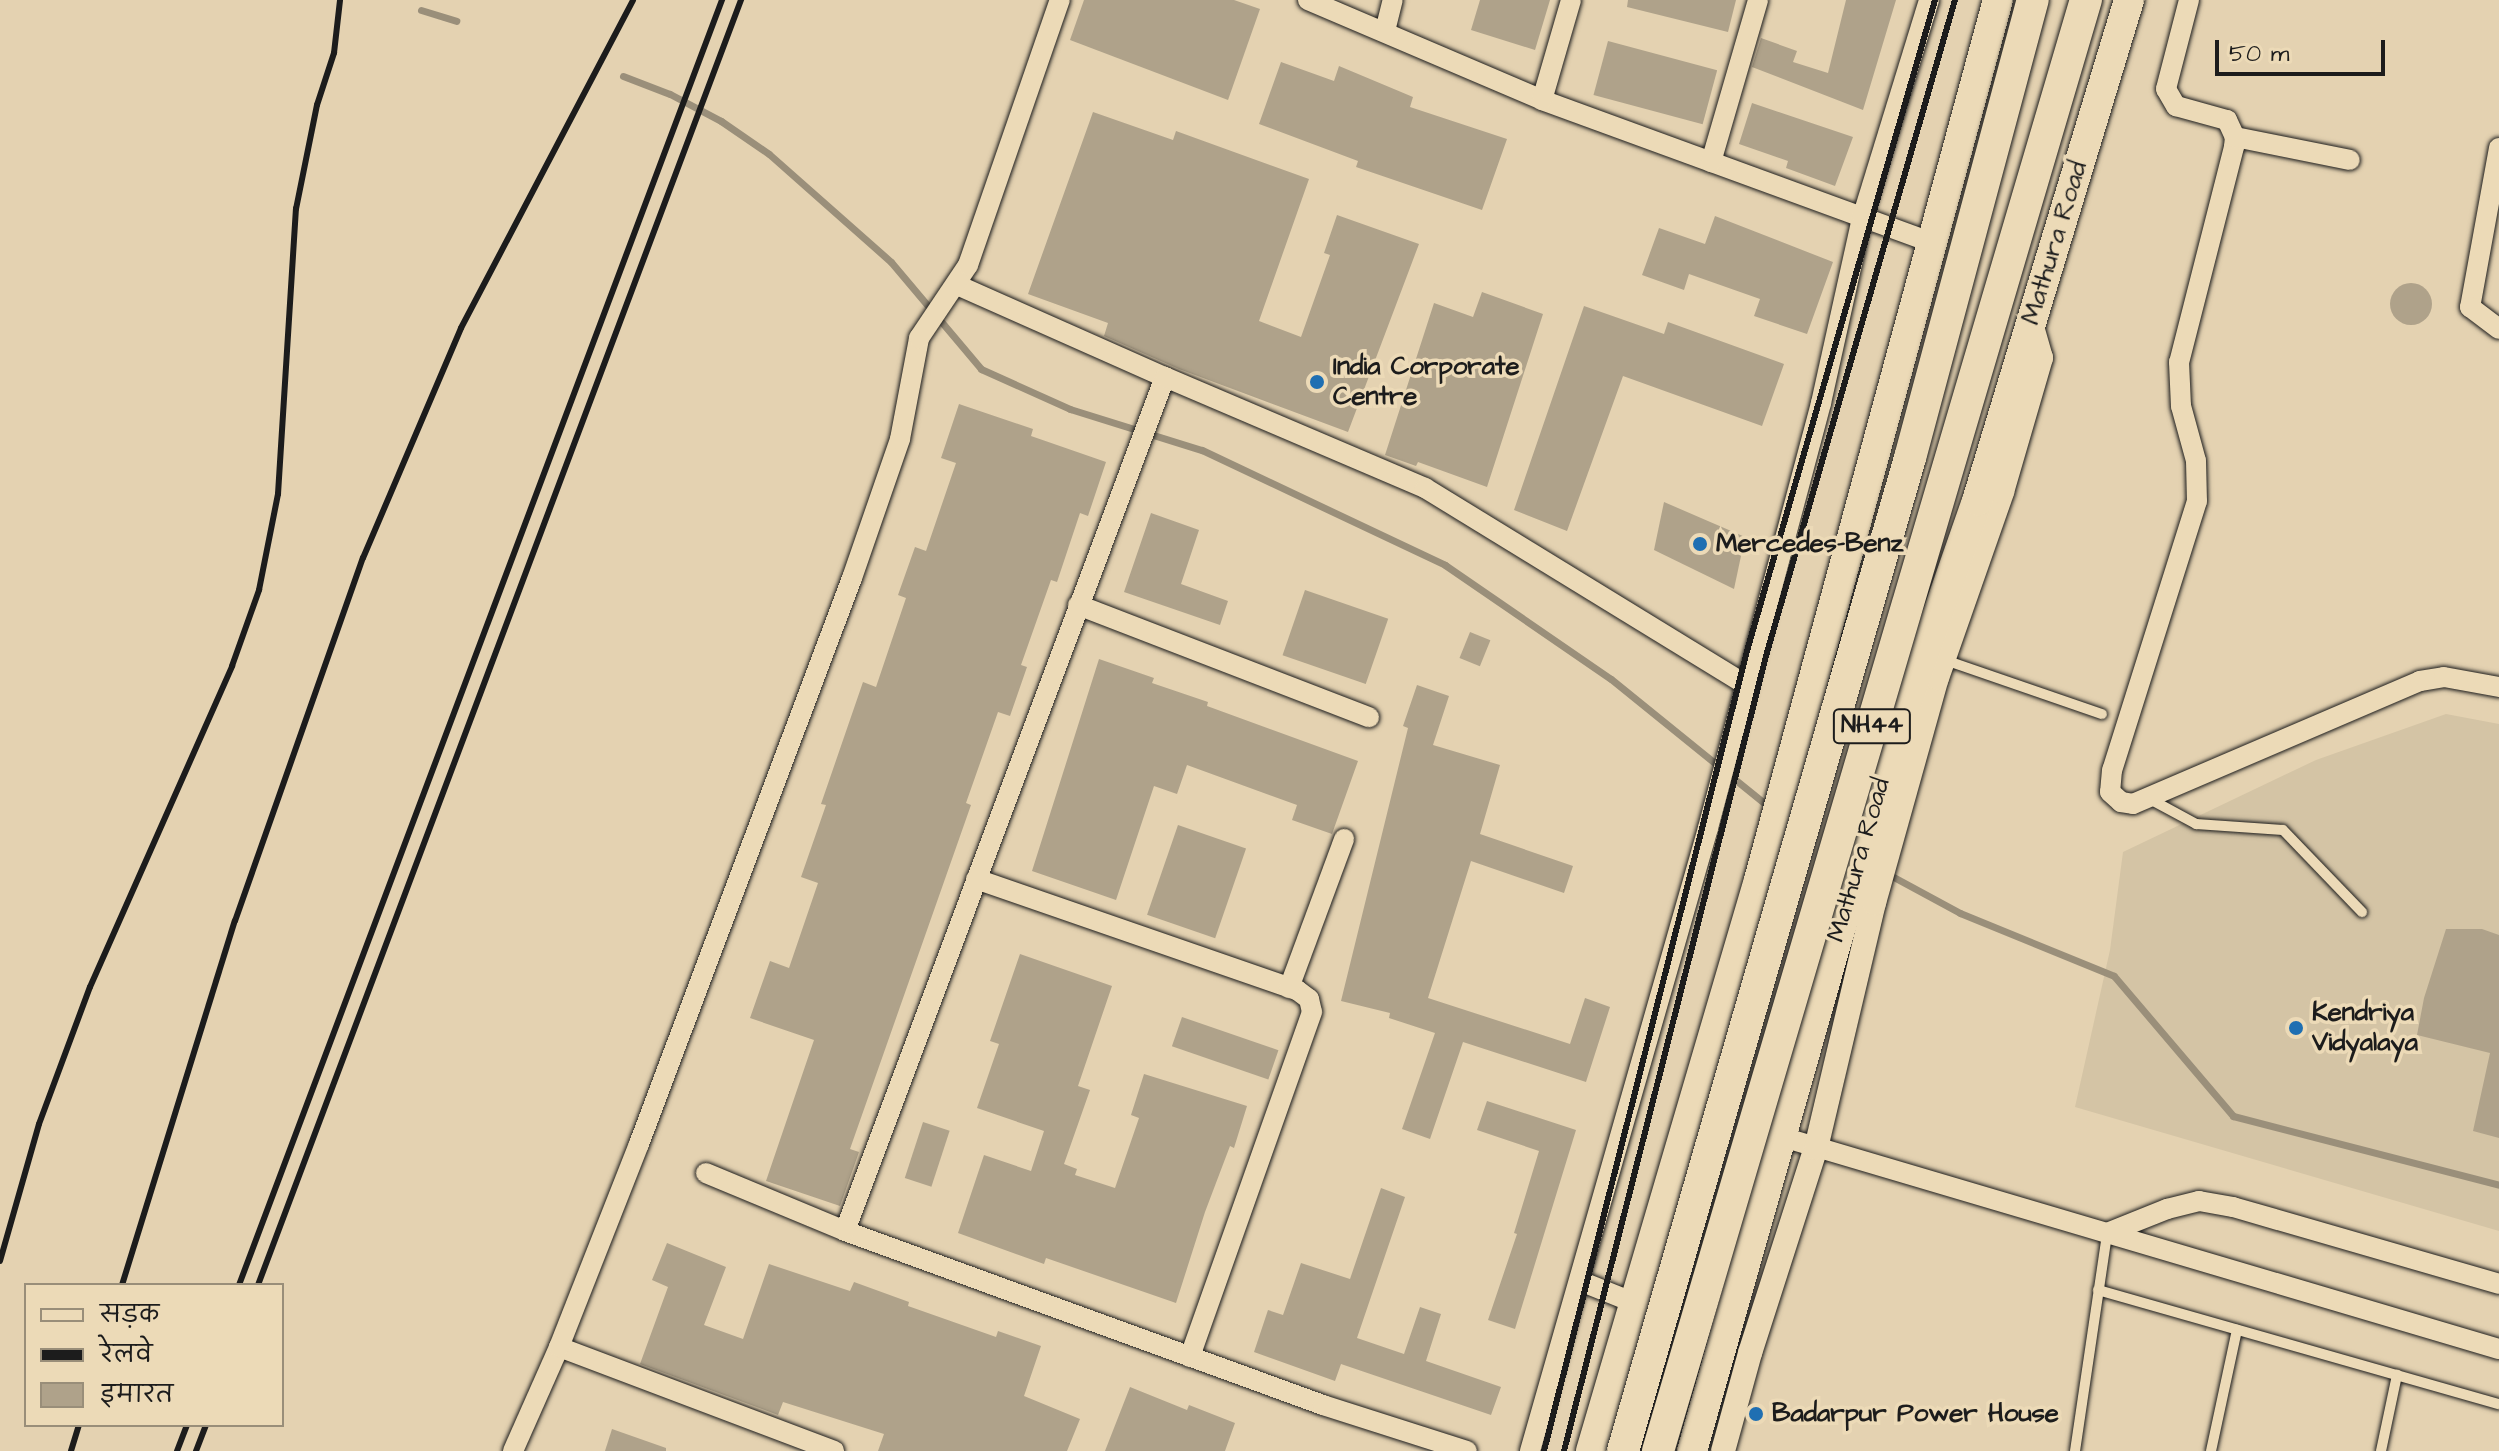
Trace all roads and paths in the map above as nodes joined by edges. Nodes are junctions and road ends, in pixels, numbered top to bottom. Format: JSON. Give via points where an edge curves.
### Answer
{"nodes":[{"id":1,"x":1060,"y":0,"type":"edge"},
{"id":2,"x":1308,"y":0,"type":"edge"},
{"id":3,"x":1393,"y":0,"type":"edge"},
{"id":4,"x":1571,"y":0,"type":"edge"},
{"id":5,"x":1758,"y":0,"type":"edge"},
{"id":6,"x":1929,"y":0,"type":"edge"},
{"id":7,"x":1998,"y":0,"type":"edge"},
{"id":8,"x":2033,"y":0,"type":"edge"},
{"id":9,"x":2086,"y":0,"type":"edge"},
{"id":10,"x":2129,"y":0,"type":"edge"},
{"id":11,"x":2189,"y":0,"type":"edge"},
{"id":12,"x":1385,"y":31,"type":"junction"},
{"id":13,"x":1542,"y":100,"type":"junction"},
{"id":14,"x":2235,"y":137,"type":"junction"},
{"id":15,"x":2499,"y":148,"type":"edge"},
{"id":16,"x":2350,"y":160,"type":"dead end"},
{"id":17,"x":1711,"y":162,"type":"junction"},
{"id":18,"x":1862,"y":218,"type":"junction"},
{"id":19,"x":1931,"y":242,"type":"junction"},
{"id":20,"x":957,"y":285,"type":"junction"},
{"id":21,"x":2031,"y":323,"type":"junction"},
{"id":22,"x":2499,"y":329,"type":"edge"},
{"id":23,"x":1165,"y":377,"type":"junction"},
{"id":24,"x":1078,"y":605,"type":"junction"},
{"id":25,"x":1944,"y":659,"type":"junction"},
{"id":26,"x":1747,"y":685,"type":"junction"},
{"id":27,"x":2499,"y":687,"type":"edge"},
{"id":28,"x":2102,"y":714,"type":"dead end"},
{"id":29,"x":1369,"y":717,"type":"dead end"},
{"id":30,"x":2148,"y":798,"type":"junction"},
{"id":31,"x":1344,"y":839,"type":"dead end"},
{"id":32,"x":1869,"y":855,"type":"junction"},
{"id":33,"x":976,"y":879,"type":"junction"},
{"id":34,"x":2362,"y":912,"type":"dead end"},
{"id":35,"x":1289,"y":988,"type":"junction"},
{"id":36,"x":1725,"y":993,"type":"junction"},
{"id":37,"x":1812,"y":1024,"type":"junction"},
{"id":38,"x":1779,"y":1136,"type":"junction"},
{"id":39,"x":1816,"y":1148,"type":"junction"},
{"id":40,"x":706,"y":1173,"type":"dead end"},
{"id":41,"x":845,"y":1231,"type":"junction"},
{"id":42,"x":2107,"y":1233,"type":"junction"},
{"id":43,"x":1580,"y":1281,"type":"junction"},
{"id":44,"x":2499,"y":1284,"type":"edge"},
{"id":45,"x":2098,"y":1290,"type":"junction"},
{"id":46,"x":1635,"y":1303,"type":"junction"},
{"id":47,"x":2237,"y":1330,"type":"junction"},
{"id":48,"x":559,"y":1347,"type":"junction"},
{"id":49,"x":1736,"y":1348,"type":"junction"},
{"id":50,"x":2499,"y":1349,"type":"edge"},
{"id":51,"x":1190,"y":1357,"type":"junction"},
{"id":52,"x":2397,"y":1375,"type":"junction"},
{"id":53,"x":2499,"y":1404,"type":"edge"},
{"id":54,"x":513,"y":1451,"type":"edge"},
{"id":55,"x":834,"y":1451,"type":"edge"},
{"id":56,"x":1467,"y":1451,"type":"edge"},
{"id":57,"x":1530,"y":1451,"type":"edge"},
{"id":58,"x":1591,"y":1451,"type":"edge"},
{"id":59,"x":1623,"y":1451,"type":"edge"},
{"id":60,"x":1658,"y":1451,"type":"edge"},
{"id":61,"x":1692,"y":1451,"type":"edge"},
{"id":62,"x":1723,"y":1451,"type":"edge"},
{"id":63,"x":2075,"y":1451,"type":"edge"},
{"id":64,"x":2211,"y":1451,"type":"edge"},
{"id":65,"x":2381,"y":1451,"type":"edge"}],
"edges":[{"from":1,"to":20,"type":"street","via":[[977,244]]},
{"from":2,"to":12,"type":"street"},
{"from":3,"to":12,"type":"street"},
{"from":4,"to":13,"type":"street"},
{"from":5,"to":17,"type":"street"},
{"from":6,"to":18,"type":"street"},
{"from":7,"to":19,"type":"main road"},
{"from":8,"to":59,"type":"highway","number":"NH44","bridge":true,"via":[[1910,458]]},
{"from":9,"to":60,"type":"highway","name":"Mathura Road","number":"NH44","bridge":true},
{"from":10,"to":21,"type":"main road","name":"Mathura Road"},
{"from":11,"to":14,"type":"street","via":[[2166,89],[2169,100],[2227,120]]},
{"from":12,"to":13,"type":"street"},
{"from":13,"to":17,"type":"street"},
{"from":14,"to":16,"type":"street"},
{"from":14,"to":30,"type":"street","via":[[2179,362],[2181,406],[2196,461],[2197,501],[2110,779],[2110,792],[2121,802]]},
{"from":15,"to":22,"type":"street","via":[[2470,307]]},
{"from":17,"to":18,"type":"street"},
{"from":18,"to":19,"type":"street"},
{"from":18,"to":26,"type":"street","via":[[1821,403]]},
{"from":19,"to":36,"type":"main road"},
{"from":20,"to":23,"type":"street"},
{"from":20,"to":48,"type":"street","via":[[916,351],[893,463]]},
{"from":21,"to":25,"type":"street","via":[[2041,358]]},
{"from":21,"to":32,"type":"main road","name":"Mathura Road","via":[[1977,501],[1896,732]]},
{"from":23,"to":24,"type":"street"},
{"from":23,"to":26,"type":"street","via":[[1425,488]]},
{"from":24,"to":29,"type":"street"},
{"from":24,"to":33,"type":"street"},
{"from":25,"to":28,"type":"lane"},
{"from":25,"to":32,"type":"street"},
{"from":26,"to":43,"type":"street"},
{"from":27,"to":30,"type":"street","via":[[2444,677],[2420,681]]},
{"from":30,"to":34,"type":"lane","via":[[2196,824],[2283,830]]},
{"from":31,"to":35,"type":"street"},
{"from":32,"to":37,"type":"main road","name":"Mathura Road"},
{"from":32,"to":39,"type":"street","via":[[1874,903]]},
{"from":33,"to":35,"type":"street"},
{"from":33,"to":41,"type":"street"},
{"from":35,"to":51,"type":"street","via":[[1309,999],[1312,1012]]},
{"from":36,"to":37,"type":"main road"},
{"from":36,"to":46,"type":"main road"},
{"from":37,"to":38,"type":"main road","name":"Mathura Road"},
{"from":38,"to":39,"type":"street"},
{"from":38,"to":49,"type":"main road","name":"Mathura Road"},
{"from":39,"to":42,"type":"street"},
{"from":39,"to":49,"type":"street"},
{"from":40,"to":41,"type":"street"},
{"from":41,"to":51,"type":"street"},
{"from":42,"to":44,"type":"street","via":[[2199,1201]]},
{"from":42,"to":45,"type":"lane"},
{"from":42,"to":50,"type":"street"},
{"from":43,"to":46,"type":"street"},
{"from":43,"to":57,"type":"street"},
{"from":45,"to":47,"type":"lane"},
{"from":45,"to":63,"type":"lane"},
{"from":46,"to":49,"type":"main road"},
{"from":46,"to":58,"type":"main road"},
{"from":47,"to":52,"type":"lane"},
{"from":47,"to":64,"type":"lane"},
{"from":48,"to":54,"type":"street"},
{"from":48,"to":55,"type":"street"},
{"from":49,"to":61,"type":"main road","name":"Mathura Road"},
{"from":49,"to":62,"type":"street"},
{"from":51,"to":56,"type":"street"},
{"from":52,"to":53,"type":"lane"},
{"from":52,"to":65,"type":"lane"}]}
